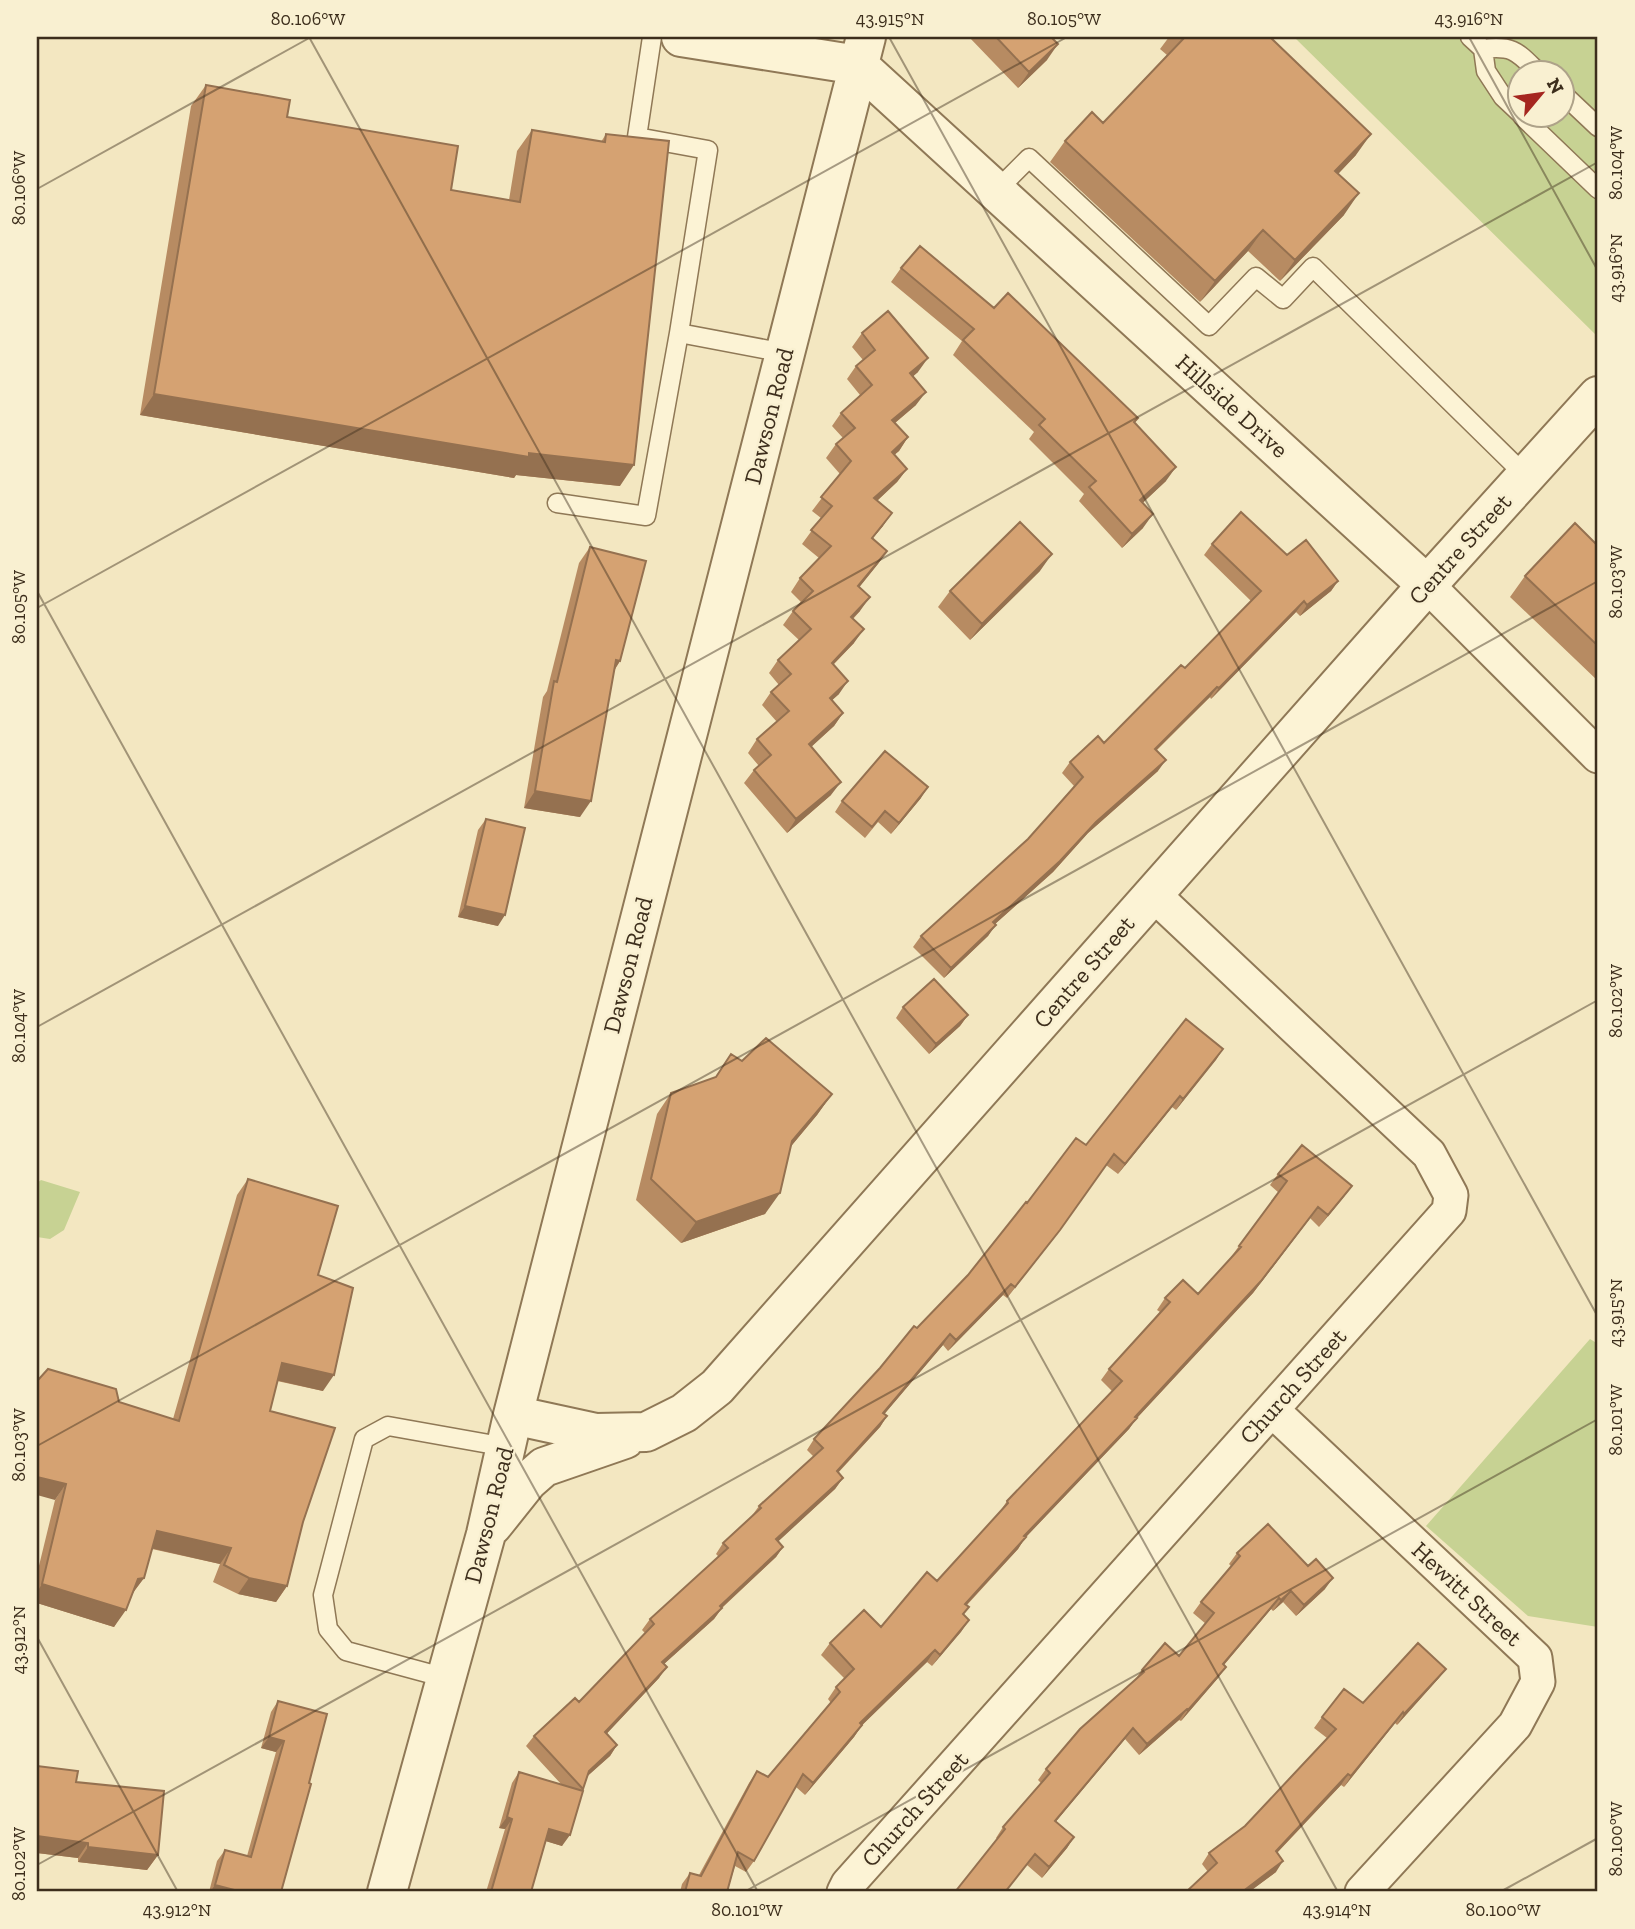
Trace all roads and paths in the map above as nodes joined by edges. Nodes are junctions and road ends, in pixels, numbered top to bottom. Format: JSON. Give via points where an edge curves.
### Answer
{"nodes":[{"id":1,"x":652,"y":37,"type":"edge"},
{"id":2,"x":681,"y":37,"type":"edge"},
{"id":3,"x":1476,"y":43,"type":"edge"},
{"id":4,"x":862,"y":51,"type":"edge"},
{"id":5,"x":1525,"y":60,"type":"edge"},
{"id":6,"x":1506,"y":100,"type":"edge"},
{"id":7,"x":1576,"y":106,"type":"edge"},
{"id":8,"x":1598,"y":127,"type":"edge"},
{"id":9,"x":1537,"y":130,"type":"edge"},
{"id":10,"x":1598,"y":189,"type":"edge"},
{"id":11,"x":996,"y":191,"type":"junction"},
{"id":12,"x":679,"y":333,"type":"junction"},
{"id":13,"x":785,"y":353,"type":"junction"},
{"id":14,"x":1598,"y":396,"type":"edge"},
{"id":15,"x":1526,"y":476,"type":"junction"},
{"id":16,"x":557,"y":503,"type":"dead end"},
{"id":17,"x":1427,"y":584,"type":"junction"},
{"id":18,"x":1598,"y":756,"type":"edge"},
{"id":19,"x":1153,"y":894,"type":"junction"},
{"id":20,"x":1272,"y":1410,"type":"junction"},
{"id":21,"x":509,"y":1431,"type":"junction"},
{"id":22,"x":646,"y":1432,"type":"junction"},
{"id":23,"x":486,"y":1534,"type":"junction"},
{"id":24,"x":446,"y":1678,"type":"junction"},
{"id":25,"x":387,"y":1892,"type":"edge"},
{"id":26,"x":844,"y":1892,"type":"edge"},
{"id":27,"x":1362,"y":1892,"type":"edge"}],
"edges":[{"from":1,"to":12,"type":"lane","via":[[637,137],[708,150]]},
{"from":2,"to":4,"type":"street"},
{"from":3,"to":5,"type":"lane","via":[[1516,51]]},
{"from":3,"to":6,"type":"lane","via":[[1486,71]]},
{"from":4,"to":11,"type":"street","name":"Hillside Drive"},
{"from":4,"to":13,"type":"street","name":"Dawson Road"},
{"from":7,"to":8,"type":"lane"},
{"from":9,"to":10,"type":"lane"},
{"from":11,"to":15,"type":"lane","via":[[1029,158],[1209,326],[1256,277],[1283,299],[1313,267]]},
{"from":11,"to":17,"type":"street","name":"Hillside Drive"},
{"from":12,"to":13,"type":"lane"},
{"from":12,"to":16,"type":"lane","via":[[646,516]]},
{"from":13,"to":21,"type":"street","name":"Dawson Road"},
{"from":14,"to":15,"type":"street","name":"Centre Street"},
{"from":15,"to":17,"type":"street","name":"Centre Street"},
{"from":17,"to":18,"type":"street","name":"Hillside Drive"},
{"from":17,"to":19,"type":"street","name":"Centre Street"},
{"from":19,"to":20,"type":"street","name":"Church Street","via":[[1429,1154],[1451,1195],[1449,1211]]},
{"from":19,"to":22,"type":"street","name":"Centre Street","via":[[717,1387],[684,1413]]},
{"from":20,"to":26,"type":"street","name":"Church Street"},
{"from":20,"to":27,"type":"street","name":"Hewitt Street","via":[[1535,1658],[1538,1682],[1515,1725]]},
{"from":21,"to":22,"type":"street","name":"Centre Street"},
{"from":21,"to":23,"type":"street","name":"Dawson Road"},
{"from":21,"to":24,"type":"lane","via":[[388,1426],[364,1439],[323,1595],[328,1629],[346,1651]]},
{"from":22,"to":23,"type":"street","via":[[544,1467]]},
{"from":23,"to":24,"type":"street","name":"Dawson Road"},
{"from":24,"to":25,"type":"street","name":"Dawson Road"}]}
